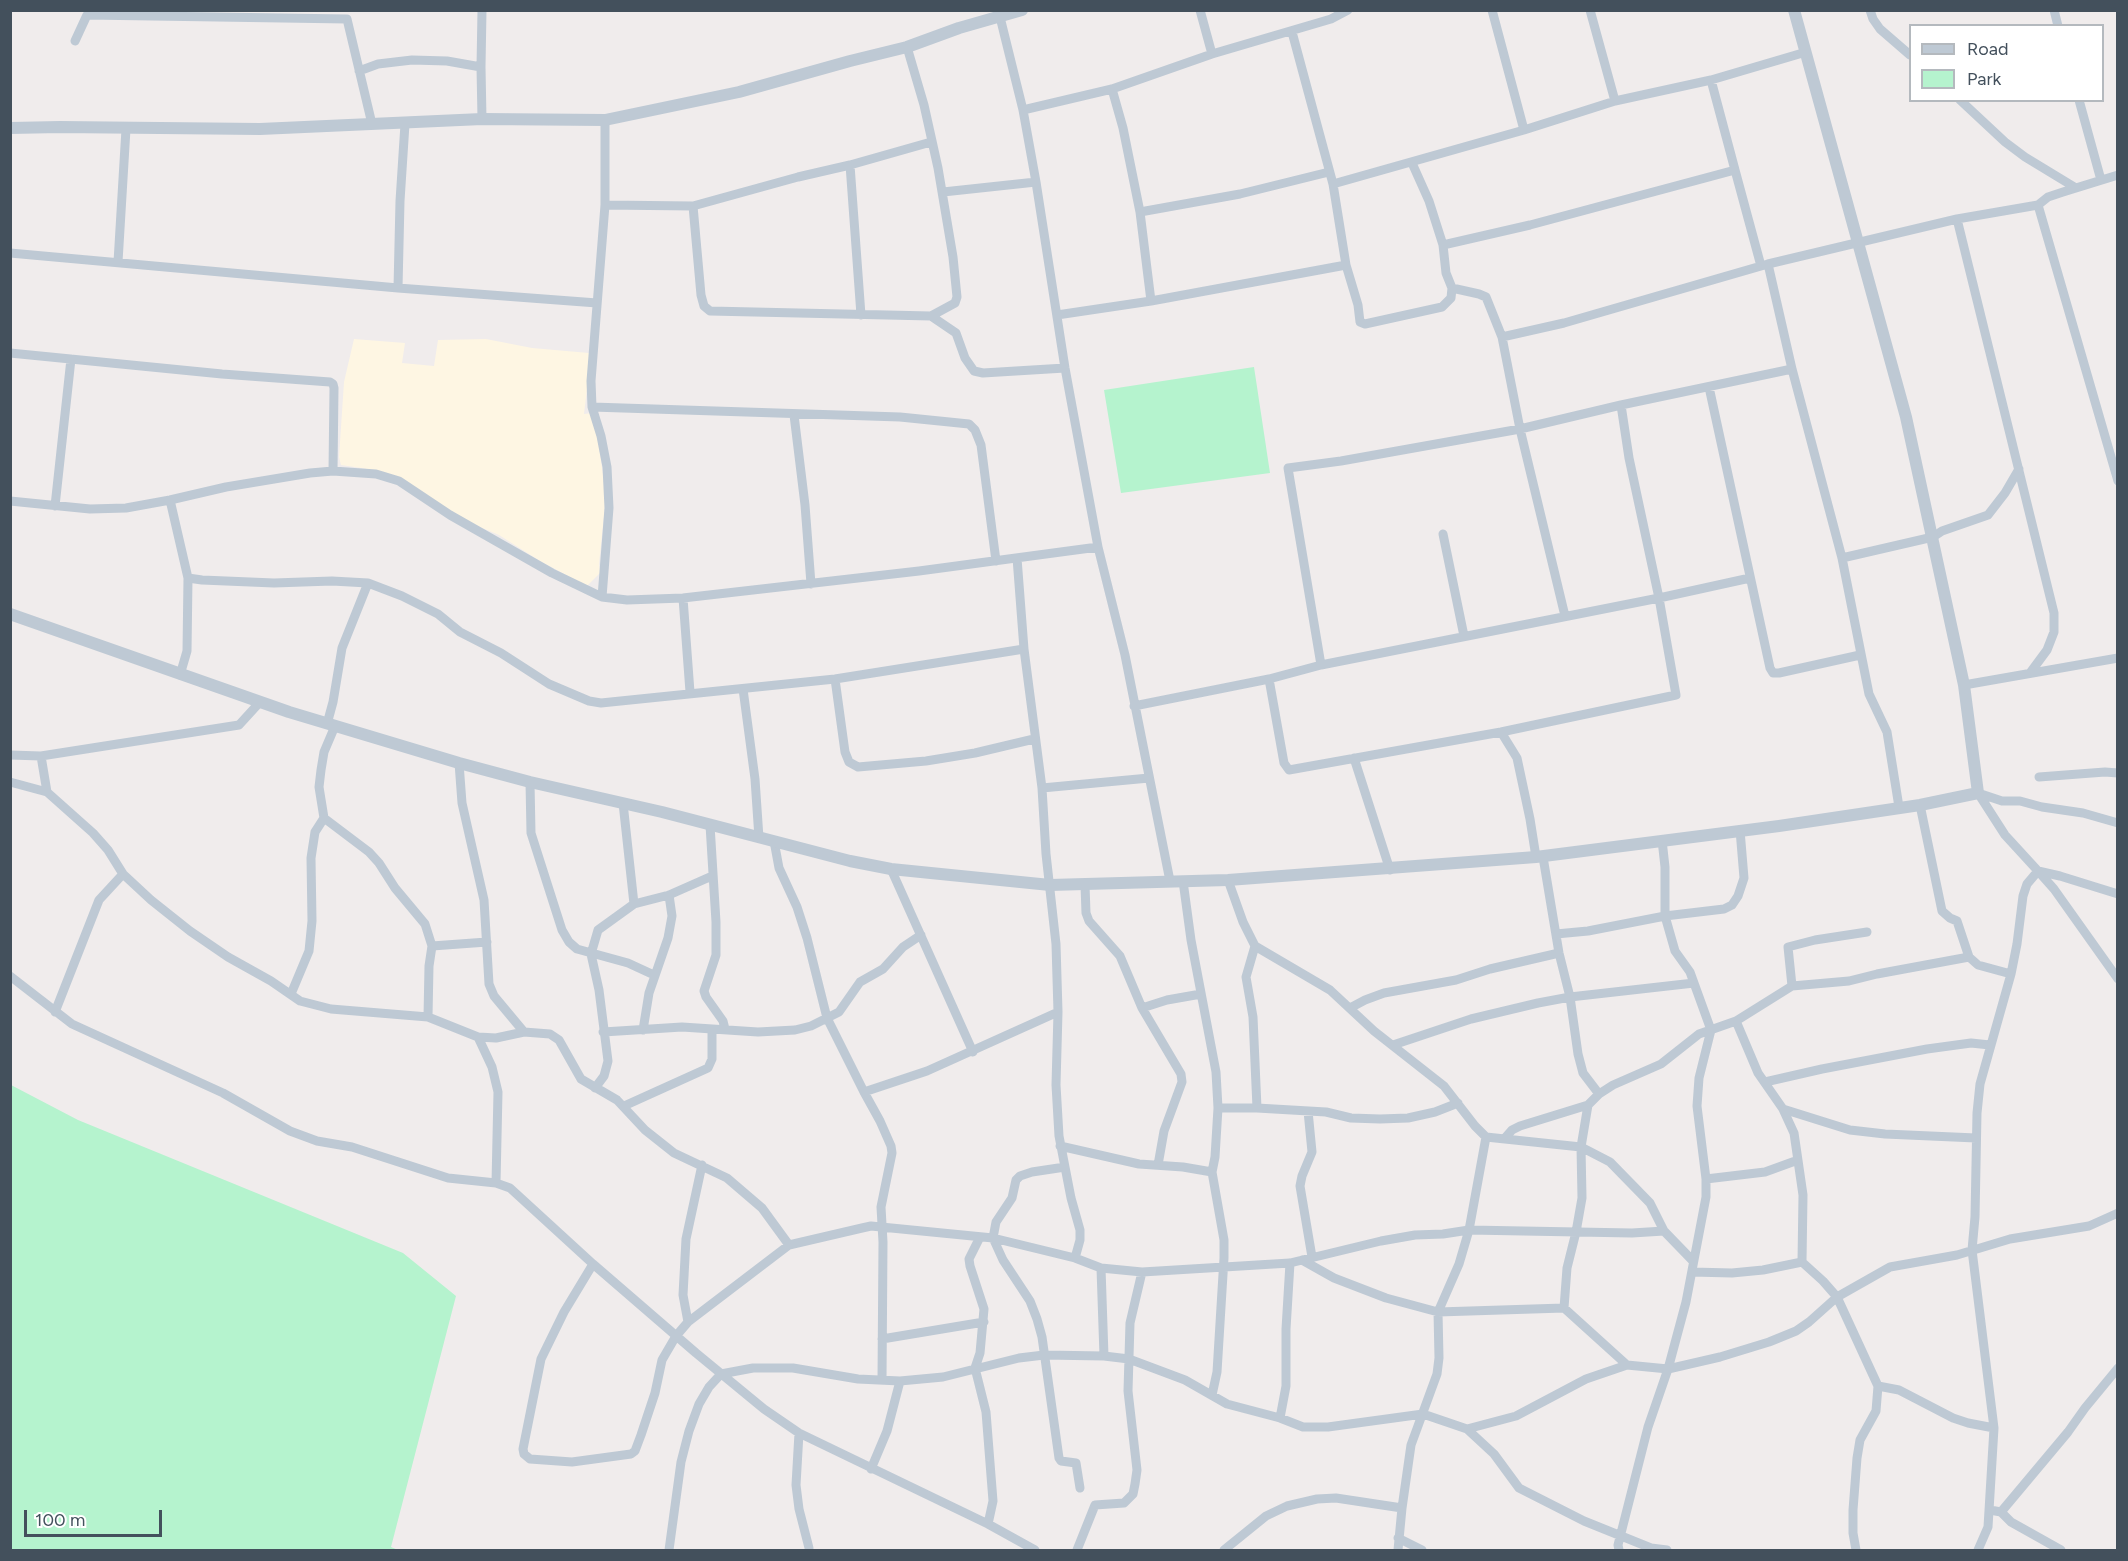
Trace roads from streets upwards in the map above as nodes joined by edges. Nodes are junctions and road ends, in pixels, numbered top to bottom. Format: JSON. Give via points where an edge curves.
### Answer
{"nodes":[{"id":1,"x":482,"y":10,"type":"edge"},
{"id":2,"x":1022,"y":10,"type":"edge"},
{"id":3,"x":1200,"y":10,"type":"edge"},
{"id":4,"x":1348,"y":10,"type":"edge"},
{"id":5,"x":1492,"y":10,"type":"edge"},
{"id":6,"x":1590,"y":10,"type":"edge"},
{"id":7,"x":1794,"y":10,"type":"edge"},
{"id":8,"x":1870,"y":10,"type":"edge"},
{"id":9,"x":88,"y":13,"type":"edge"},
{"id":10,"x":347,"y":15,"type":"edge"},
{"id":11,"x":1000,"y":17,"type":"junction"},
{"id":12,"x":1292,"y":32,"type":"junction"},
{"id":13,"x":75,"y":41,"type":"dead end"},
{"id":14,"x":907,"y":47,"type":"junction"},
{"id":15,"x":1806,"y":52,"type":"junction"},
{"id":16,"x":1909,"y":53,"type":"edge"},
{"id":17,"x":1212,"y":54,"type":"junction"},
{"id":18,"x":481,"y":67,"type":"junction"},
{"id":19,"x":359,"y":71,"type":"junction"},
{"id":20,"x":1711,"y":80,"type":"junction"},
{"id":21,"x":1112,"y":89,"type":"junction"},
{"id":22,"x":1615,"y":101,"type":"junction"},
{"id":23,"x":1962,"y":102,"type":"edge"},
{"id":24,"x":2080,"y":102,"type":"edge"},
{"id":25,"x":1023,"y":110,"type":"junction"},
{"id":26,"x":482,"y":119,"type":"junction"},
{"id":27,"x":605,"y":120,"type":"junction"},
{"id":28,"x":372,"y":124,"type":"junction"},
{"id":29,"x":405,"y":124,"type":"junction"},
{"id":30,"x":10,"y":129,"type":"edge"},
{"id":31,"x":126,"y":129,"type":"junction"},
{"id":32,"x":1524,"y":130,"type":"junction"},
{"id":33,"x":931,"y":142,"type":"junction"},
{"id":34,"x":1412,"y":163,"type":"junction"},
{"id":35,"x":850,"y":165,"type":"junction"},
{"id":36,"x":1735,"y":170,"type":"junction"},
{"id":37,"x":1329,"y":172,"type":"junction"},
{"id":38,"x":2118,"y":175,"type":"edge"},
{"id":39,"x":2100,"y":180,"type":"junction"},
{"id":40,"x":1036,"y":182,"type":"junction"},
{"id":41,"x":1333,"y":184,"type":"junction"},
{"id":42,"x":2076,"y":188,"type":"junction"},
{"id":43,"x":943,"y":192,"type":"junction"},
{"id":44,"x":605,"y":205,"type":"junction"},
{"id":45,"x":2038,"y":205,"type":"junction"},
{"id":46,"x":693,"y":206,"type":"junction"},
{"id":47,"x":1140,"y":212,"type":"junction"},
{"id":48,"x":1957,"y":219,"type":"junction"},
{"id":49,"x":1858,"y":244,"type":"junction"},
{"id":50,"x":1443,"y":245,"type":"junction"},
{"id":51,"x":10,"y":253,"type":"edge"},
{"id":52,"x":118,"y":262,"type":"junction"},
{"id":53,"x":1346,"y":265,"type":"junction"},
{"id":54,"x":1764,"y":265,"type":"junction"},
{"id":55,"x":398,"y":288,"type":"junction"},
{"id":56,"x":1452,"y":288,"type":"junction"},
{"id":57,"x":1151,"y":302,"type":"junction"},
{"id":58,"x":597,"y":303,"type":"junction"},
{"id":59,"x":861,"y":315,"type":"junction"},
{"id":60,"x":1057,"y":315,"type":"junction"},
{"id":61,"x":931,"y":316,"type":"junction"},
{"id":62,"x":1502,"y":337,"type":"junction"},
{"id":63,"x":10,"y":353,"type":"edge"},
{"id":64,"x":71,"y":359,"type":"junction"},
{"id":65,"x":1065,"y":368,"type":"junction"},
{"id":66,"x":1792,"y":369,"type":"junction"},
{"id":67,"x":1709,"y":387,"type":"junction"},
{"id":68,"x":1621,"y":405,"type":"junction"},
{"id":69,"x":592,"y":407,"type":"junction"},
{"id":70,"x":794,"y":415,"type":"junction"},
{"id":71,"x":1520,"y":429,"type":"junction"},
{"id":72,"x":2019,"y":469,"type":"junction"},
{"id":73,"x":333,"y":471,"type":"junction"},
{"id":74,"x":2118,"y":481,"type":"edge"},
{"id":75,"x":10,"y":501,"type":"edge"},
{"id":76,"x":170,"y":501,"type":"junction"},
{"id":77,"x":56,"y":506,"type":"junction"},
{"id":78,"x":1443,"y":534,"type":"dead end"},
{"id":79,"x":1933,"y":537,"type":"junction"},
{"id":80,"x":1098,"y":547,"type":"junction"},
{"id":81,"x":1017,"y":558,"type":"junction"},
{"id":82,"x":1842,"y":558,"type":"junction"},
{"id":83,"x":996,"y":561,"type":"junction"},
{"id":84,"x":188,"y":578,"type":"junction"},
{"id":85,"x":1750,"y":578,"type":"junction"},
{"id":86,"x":368,"y":583,"type":"junction"},
{"id":87,"x":811,"y":584,"type":"junction"},
{"id":88,"x":602,"y":597,"type":"junction"},
{"id":89,"x":682,"y":598,"type":"junction"},
{"id":90,"x":1659,"y":598,"type":"junction"},
{"id":91,"x":10,"y":614,"type":"edge"},
{"id":92,"x":1565,"y":616,"type":"junction"},
{"id":93,"x":1464,"y":636,"type":"junction"},
{"id":94,"x":1024,"y":649,"type":"junction"},
{"id":95,"x":1860,"y":655,"type":"junction"},
{"id":96,"x":2118,"y":658,"type":"edge"},
{"id":97,"x":1321,"y":665,"type":"junction"},
{"id":98,"x":2030,"y":673,"type":"junction"},
{"id":99,"x":180,"y":675,"type":"junction"},
{"id":100,"x":835,"y":679,"type":"junction"},
{"id":101,"x":1269,"y":679,"type":"junction"},
{"id":102,"x":1964,"y":685,"type":"junction"},
{"id":103,"x":743,"y":689,"type":"junction"},
{"id":104,"x":690,"y":693,"type":"junction"},
{"id":105,"x":261,"y":702,"type":"junction"},
{"id":106,"x":1134,"y":706,"type":"junction"},
{"id":107,"x":331,"y":725,"type":"junction"},
{"id":108,"x":1502,"y":732,"type":"junction"},
{"id":109,"x":1034,"y":740,"type":"junction"},
{"id":110,"x":10,"y":755,"type":"edge"},
{"id":111,"x":41,"y":756,"type":"junction"},
{"id":112,"x":1353,"y":758,"type":"junction"},
{"id":113,"x":459,"y":763,"type":"junction"},
{"id":114,"x":2118,"y":773,"type":"edge"},
{"id":115,"x":2039,"y":777,"type":"dead end"},
{"id":116,"x":1149,"y":778,"type":"junction"},
{"id":117,"x":10,"y":782,"type":"edge"},
{"id":118,"x":530,"y":782,"type":"junction"},
{"id":119,"x":1042,"y":788,"type":"junction"},
{"id":120,"x":47,"y":792,"type":"junction"},
{"id":121,"x":1978,"y":794,"type":"junction"},
{"id":122,"x":623,"y":803,"type":"junction"},
{"id":123,"x":1920,"y":805,"type":"junction"},
{"id":124,"x":1899,"y":807,"type":"junction"},
{"id":125,"x":324,"y":819,"type":"junction"},
{"id":126,"x":2118,"y":823,"type":"edge"},
{"id":127,"x":710,"y":825,"type":"junction"},
{"id":128,"x":1740,"y":830,"type":"junction"},
{"id":129,"x":759,"y":838,"type":"junction"},
{"id":130,"x":1662,"y":840,"type":"junction"},
{"id":131,"x":774,"y":841,"type":"junction"},
{"id":132,"x":1539,"y":857,"type":"junction"},
{"id":133,"x":891,"y":869,"type":"junction"},
{"id":134,"x":1390,"y":870,"type":"junction"},
{"id":135,"x":2038,"y":871,"type":"junction"},
{"id":136,"x":123,"y":874,"type":"junction"},
{"id":137,"x":712,"y":876,"type":"junction"},
{"id":138,"x":1228,"y":880,"type":"junction"},
{"id":139,"x":1170,"y":881,"type":"junction"},
{"id":140,"x":1183,"y":881,"type":"junction"},
{"id":141,"x":1050,"y":885,"type":"junction"},
{"id":142,"x":1085,"y":885,"type":"junction"},
{"id":143,"x":2118,"y":894,"type":"edge"},
{"id":144,"x":669,"y":896,"type":"junction"},
{"id":145,"x":634,"y":904,"type":"junction"},
{"id":146,"x":1665,"y":916,"type":"junction"},
{"id":147,"x":1867,"y":932,"type":"dead end"},
{"id":148,"x":1556,"y":934,"type":"junction"},
{"id":149,"x":921,"y":935,"type":"junction"},
{"id":150,"x":488,"y":942,"type":"junction"},
{"id":151,"x":432,"y":946,"type":"junction"},
{"id":152,"x":1255,"y":946,"type":"junction"},
{"id":153,"x":1559,"y":953,"type":"junction"},
{"id":154,"x":591,"y":954,"type":"junction"},
{"id":155,"x":1969,"y":957,"type":"junction"},
{"id":156,"x":2011,"y":974,"type":"junction"},
{"id":157,"x":654,"y":975,"type":"junction"},
{"id":158,"x":10,"y":976,"type":"edge"},
{"id":159,"x":2118,"y":979,"type":"edge"},
{"id":160,"x":1694,"y":983,"type":"junction"},
{"id":161,"x":1792,"y":986,"type":"junction"},
{"id":162,"x":291,"y":994,"type":"junction"},
{"id":163,"x":1201,"y":994,"type":"junction"},
{"id":164,"x":1570,"y":997,"type":"junction"},
{"id":165,"x":1142,"y":1008,"type":"junction"},
{"id":166,"x":1350,"y":1008,"type":"junction"},
{"id":167,"x":55,"y":1012,"type":"junction"},
{"id":168,"x":1058,"y":1012,"type":"junction"},
{"id":169,"x":428,"y":1017,"type":"junction"},
{"id":170,"x":827,"y":1018,"type":"junction"},
{"id":171,"x":1736,"y":1021,"type":"junction"},
{"id":172,"x":712,"y":1029,"type":"junction"},
{"id":173,"x":725,"y":1029,"type":"junction"},
{"id":174,"x":643,"y":1030,"type":"junction"},
{"id":175,"x":1711,"y":1030,"type":"junction"},
{"id":176,"x":524,"y":1032,"type":"junction"},
{"id":177,"x":603,"y":1032,"type":"junction"},
{"id":178,"x":478,"y":1037,"type":"junction"},
{"id":179,"x":1393,"y":1045,"type":"junction"},
{"id":180,"x":1990,"y":1045,"type":"junction"},
{"id":181,"x":973,"y":1052,"type":"junction"},
{"id":182,"x":1766,"y":1082,"type":"junction"},
{"id":183,"x":595,"y":1088,"type":"junction"},
{"id":184,"x":864,"y":1092,"type":"junction"},
{"id":185,"x":1599,"y":1094,"type":"junction"},
{"id":186,"x":1458,"y":1103,"type":"junction"},
{"id":187,"x":1588,"y":1105,"type":"junction"},
{"id":188,"x":624,"y":1106,"type":"junction"},
{"id":189,"x":1218,"y":1108,"type":"junction"},
{"id":190,"x":1257,"y":1108,"type":"junction"},
{"id":191,"x":1783,"y":1108,"type":"junction"},
{"id":192,"x":1308,"y":1111,"type":"junction"},
{"id":193,"x":1486,"y":1137,"type":"junction"},
{"id":194,"x":1505,"y":1138,"type":"junction"},
{"id":195,"x":1976,"y":1138,"type":"junction"},
{"id":196,"x":1060,"y":1146,"type":"junction"},
{"id":197,"x":1581,"y":1147,"type":"junction"},
{"id":198,"x":1798,"y":1160,"type":"junction"},
{"id":199,"x":702,"y":1165,"type":"junction"},
{"id":200,"x":1158,"y":1165,"type":"junction"},
{"id":201,"x":1065,"y":1167,"type":"junction"},
{"id":202,"x":1212,"y":1172,"type":"junction"},
{"id":203,"x":1706,"y":1179,"type":"junction"},
{"id":204,"x":496,"y":1183,"type":"junction"},
{"id":205,"x":2118,"y":1213,"type":"edge"},
{"id":206,"x":881,"y":1227,"type":"junction"},
{"id":207,"x":1469,"y":1230,"type":"junction"},
{"id":208,"x":1664,"y":1231,"type":"junction"},
{"id":209,"x":1576,"y":1232,"type":"junction"},
{"id":210,"x":980,"y":1237,"type":"junction"},
{"id":211,"x":993,"y":1238,"type":"junction"},
{"id":212,"x":789,"y":1245,"type":"junction"},
{"id":213,"x":1972,"y":1250,"type":"junction"},
{"id":214,"x":1312,"y":1257,"type":"junction"},
{"id":215,"x":1075,"y":1258,"type":"junction"},
{"id":216,"x":1302,"y":1260,"type":"junction"},
{"id":217,"x":1693,"y":1261,"type":"junction"},
{"id":218,"x":1802,"y":1262,"type":"junction"},
{"id":219,"x":1290,"y":1263,"type":"junction"},
{"id":220,"x":593,"y":1264,"type":"junction"},
{"id":221,"x":1224,"y":1267,"type":"junction"},
{"id":222,"x":1101,"y":1268,"type":"junction"},
{"id":223,"x":1142,"y":1272,"type":"junction"},
{"id":224,"x":1692,"y":1272,"type":"junction"},
{"id":225,"x":1837,"y":1297,"type":"junction"},
{"id":226,"x":1564,"y":1308,"type":"junction"},
{"id":227,"x":1438,"y":1312,"type":"junction"},
{"id":228,"x":688,"y":1322,"type":"junction"},
{"id":229,"x":984,"y":1322,"type":"junction"},
{"id":230,"x":676,"y":1336,"type":"junction"},
{"id":231,"x":882,"y":1339,"type":"junction"},
{"id":232,"x":1044,"y":1355,"type":"junction"},
{"id":233,"x":1104,"y":1356,"type":"junction"},
{"id":234,"x":1129,"y":1359,"type":"junction"},
{"id":235,"x":1628,"y":1365,"type":"junction"},
{"id":236,"x":975,"y":1368,"type":"junction"},
{"id":237,"x":2118,"y":1368,"type":"edge"},
{"id":238,"x":1668,"y":1369,"type":"junction"},
{"id":239,"x":721,"y":1374,"type":"junction"},
{"id":240,"x":882,"y":1380,"type":"junction"},
{"id":241,"x":900,"y":1381,"type":"junction"},
{"id":242,"x":1878,"y":1386,"type":"junction"},
{"id":243,"x":1212,"y":1395,"type":"junction"},
{"id":244,"x":1423,"y":1414,"type":"junction"},
{"id":245,"x":1280,"y":1418,"type":"junction"},
{"id":246,"x":1994,"y":1428,"type":"junction"},
{"id":247,"x":1467,"y":1429,"type":"junction"},
{"id":248,"x":799,"y":1433,"type":"junction"},
{"id":249,"x":871,"y":1469,"type":"junction"},
{"id":250,"x":1080,"y":1488,"type":"dead end"},
{"id":251,"x":1401,"y":1508,"type":"junction"},
{"id":252,"x":1990,"y":1510,"type":"junction"},
{"id":253,"x":2001,"y":1512,"type":"junction"},
{"id":254,"x":988,"y":1524,"type":"junction"},
{"id":255,"x":1621,"y":1534,"type":"junction"},
{"id":256,"x":1398,"y":1538,"type":"junction"},
{"id":257,"x":809,"y":1548,"type":"dead end"},
{"id":258,"x":669,"y":1551,"type":"edge"},
{"id":259,"x":1035,"y":1551,"type":"edge"},
{"id":260,"x":1077,"y":1551,"type":"edge"},
{"id":261,"x":1224,"y":1551,"type":"edge"},
{"id":262,"x":1398,"y":1551,"type":"edge"},
{"id":263,"x":1422,"y":1551,"type":"edge"},
{"id":264,"x":1619,"y":1551,"type":"edge"},
{"id":265,"x":1667,"y":1551,"type":"edge"},
{"id":266,"x":1856,"y":1551,"type":"edge"},
{"id":267,"x":1978,"y":1551,"type":"edge"},
{"id":268,"x":2061,"y":1551,"type":"edge"}],
"edges":[{"from":1,"to":18,"type":"street"},
{"from":2,"to":11,"type":"street"},
{"from":3,"to":17,"type":"street"},
{"from":4,"to":12,"type":"street"},
{"from":5,"to":32,"type":"street"},
{"from":6,"to":22,"type":"street"},
{"from":7,"to":15,"type":"street"},
{"from":8,"to":16,"type":"street","via":[[1880,29]]},
{"from":9,"to":10,"type":"street"},
{"from":9,"to":13,"type":"street"},
{"from":10,"to":19,"type":"street"},
{"from":11,"to":14,"type":"street"},
{"from":11,"to":25,"type":"street"},
{"from":12,"to":17,"type":"street"},
{"from":12,"to":37,"type":"street"},
{"from":14,"to":27,"type":"street","via":[[739,92]]},
{"from":14,"to":33,"type":"street"},
{"from":15,"to":20,"type":"street"},
{"from":15,"to":49,"type":"street"},
{"from":17,"to":21,"type":"street"},
{"from":18,"to":19,"type":"street","via":[[412,60]]},
{"from":18,"to":26,"type":"street"},
{"from":19,"to":28,"type":"street"},
{"from":20,"to":22,"type":"street"},
{"from":20,"to":36,"type":"street"},
{"from":21,"to":25,"type":"street"},
{"from":21,"to":47,"type":"street","via":[[1124,128]]},
{"from":22,"to":32,"type":"street"},
{"from":23,"to":42,"type":"street","via":[[2005,142]]},
{"from":24,"to":39,"type":"street"},
{"from":25,"to":40,"type":"street"},
{"from":26,"to":27,"type":"street"},
{"from":26,"to":29,"type":"street"},
{"from":27,"to":44,"type":"street"},
{"from":28,"to":29,"type":"street"},
{"from":28,"to":31,"type":"street"},
{"from":29,"to":55,"type":"street"},
{"from":30,"to":31,"type":"street"},
{"from":31,"to":52,"type":"street"},
{"from":32,"to":34,"type":"street"},
{"from":33,"to":35,"type":"street"},
{"from":33,"to":43,"type":"street"},
{"from":34,"to":41,"type":"street"},
{"from":34,"to":50,"type":"street"},
{"from":35,"to":46,"type":"street"},
{"from":35,"to":59,"type":"street"},
{"from":36,"to":50,"type":"street"},
{"from":36,"to":54,"type":"street"},
{"from":37,"to":41,"type":"street"},
{"from":37,"to":47,"type":"street","via":[[1240,194]]},
{"from":38,"to":39,"type":"street"},
{"from":39,"to":42,"type":"street"},
{"from":40,"to":43,"type":"street"},
{"from":40,"to":60,"type":"street"},
{"from":41,"to":53,"type":"street"},
{"from":42,"to":45,"type":"street","via":[[2048,197]]},
{"from":43,"to":61,"type":"street","via":[[957,297],[955,303]]},
{"from":44,"to":46,"type":"street"},
{"from":44,"to":58,"type":"street"},
{"from":45,"to":48,"type":"street"},
{"from":45,"to":74,"type":"street"},
{"from":46,"to":59,"type":"street","via":[[701,295],[710,311]]},
{"from":47,"to":57,"type":"street"},
{"from":48,"to":49,"type":"street"},
{"from":48,"to":72,"type":"street"},
{"from":49,"to":54,"type":"street"},
{"from":49,"to":79,"type":"street","via":[[1906,417]]},
{"from":50,"to":56,"type":"street"},
{"from":51,"to":52,"type":"street"},
{"from":52,"to":55,"type":"street"},
{"from":53,"to":56,"type":"street","via":[[1360,322],[1365,324],[1442,307]]},
{"from":53,"to":57,"type":"street"},
{"from":54,"to":62,"type":"street"},
{"from":54,"to":66,"type":"street"},
{"from":55,"to":58,"type":"street"},
{"from":56,"to":62,"type":"street","via":[[1486,297]]},
{"from":57,"to":60,"type":"street"},
{"from":58,"to":69,"type":"street"},
{"from":59,"to":61,"type":"street"},
{"from":60,"to":65,"type":"street"},
{"from":61,"to":65,"type":"street","via":[[956,333],[974,371]]},
{"from":62,"to":71,"type":"street"},
{"from":63,"to":64,"type":"street"},
{"from":64,"to":73,"type":"street","via":[[330,382],[334,388]]},
{"from":64,"to":77,"type":"street"},
{"from":65,"to":80,"type":"street"},
{"from":66,"to":67,"type":"street"},
{"from":66,"to":82,"type":"street"},
{"from":67,"to":68,"type":"street"},
{"from":67,"to":85,"type":"street"},
{"from":68,"to":71,"type":"street"},
{"from":68,"to":90,"type":"street"},
{"from":69,"to":70,"type":"street"},
{"from":69,"to":88,"type":"street","via":[[607,467],[609,508]]},
{"from":70,"to":83,"type":"street","via":[[900,417],[969,424],[981,445]]},
{"from":70,"to":87,"type":"street"},
{"from":71,"to":92,"type":"street"},
{"from":71,"to":97,"type":"street","via":[[1288,468]]},
{"from":72,"to":79,"type":"street","via":[[1988,515]]},
{"from":72,"to":98,"type":"street","via":[[2054,613],[2054,632],[2047,650]]},
{"from":73,"to":76,"type":"street","via":[[226,487]]},
{"from":73,"to":88,"type":"street","via":[[399,480],[493,541]]},
{"from":75,"to":77,"type":"street"},
{"from":76,"to":77,"type":"street","via":[[126,508]]},
{"from":76,"to":84,"type":"street"},
{"from":78,"to":93,"type":"street"},
{"from":79,"to":82,"type":"street"},
{"from":79,"to":102,"type":"street"},
{"from":80,"to":81,"type":"street"},
{"from":80,"to":106,"type":"street"},
{"from":81,"to":83,"type":"street"},
{"from":81,"to":94,"type":"street"},
{"from":82,"to":95,"type":"street"},
{"from":83,"to":87,"type":"street"},
{"from":84,"to":86,"type":"street"},
{"from":84,"to":99,"type":"street","via":[[187,651]]},
{"from":85,"to":90,"type":"street"},
{"from":85,"to":95,"type":"street","via":[[1773,673]]},
{"from":86,"to":104,"type":"street","via":[[438,614],[460,632],[549,684],[589,701]]},
{"from":86,"to":107,"type":"street","via":[[342,648]]},
{"from":87,"to":89,"type":"street"},
{"from":88,"to":89,"type":"street"},
{"from":89,"to":104,"type":"street"},
{"from":90,"to":92,"type":"street"},
{"from":90,"to":108,"type":"street","via":[[1676,695]]},
{"from":91,"to":99,"type":"street"},
{"from":92,"to":93,"type":"street"},
{"from":93,"to":97,"type":"street"},
{"from":94,"to":100,"type":"street"},
{"from":94,"to":109,"type":"street"},
{"from":95,"to":124,"type":"street","via":[[1869,694],[1887,732]]},
{"from":96,"to":98,"type":"street"},
{"from":97,"to":101,"type":"street"},
{"from":98,"to":102,"type":"street"},
{"from":99,"to":105,"type":"street"},
{"from":100,"to":103,"type":"street"},
{"from":100,"to":109,"type":"street","via":[[845,752],[849,762],[858,767],[936,759]]},
{"from":101,"to":106,"type":"street"},
{"from":101,"to":112,"type":"street","via":[[1286,768]]},
{"from":102,"to":121,"type":"street"},
{"from":103,"to":104,"type":"street"},
{"from":103,"to":129,"type":"street"},
{"from":105,"to":107,"type":"street"},
{"from":105,"to":111,"type":"street","via":[[239,725]]},
{"from":106,"to":116,"type":"street"},
{"from":107,"to":113,"type":"street"},
{"from":107,"to":125,"type":"street","via":[[319,788]]},
{"from":108,"to":112,"type":"street"},
{"from":108,"to":132,"type":"street","via":[[1517,758]]},
{"from":109,"to":119,"type":"street"},
{"from":110,"to":111,"type":"street"},
{"from":111,"to":120,"type":"street"},
{"from":112,"to":134,"type":"street"},
{"from":113,"to":118,"type":"street"},
{"from":113,"to":150,"type":"street"},
{"from":114,"to":115,"type":"street"},
{"from":116,"to":119,"type":"street"},
{"from":116,"to":139,"type":"street"},
{"from":117,"to":120,"type":"street"},
{"from":118,"to":122,"type":"street"},
{"from":118,"to":154,"type":"street","via":[[531,833],[562,930],[577,949]]},
{"from":119,"to":141,"type":"street"},
{"from":120,"to":136,"type":"street","via":[[93,833]]},
{"from":121,"to":123,"type":"street"},
{"from":121,"to":126,"type":"street"},
{"from":121,"to":135,"type":"street","via":[[2005,835]]},
{"from":122,"to":127,"type":"street"},
{"from":122,"to":145,"type":"street"},
{"from":123,"to":124,"type":"street"},
{"from":123,"to":155,"type":"street","via":[[1940,904],[1945,915],[1957,921]]},
{"from":124,"to":128,"type":"street"},
{"from":125,"to":151,"type":"street","via":[[379,862],[394,888],[425,924]]},
{"from":125,"to":162,"type":"street","via":[[315,832],[311,858],[309,951]]},
{"from":127,"to":129,"type":"street"},
{"from":127,"to":137,"type":"street"},
{"from":128,"to":130,"type":"street"},
{"from":128,"to":146,"type":"street","via":[[1744,878],[1732,905]]},
{"from":129,"to":131,"type":"street"},
{"from":130,"to":132,"type":"street"},
{"from":130,"to":146,"type":"street"},
{"from":131,"to":133,"type":"street"},
{"from":131,"to":170,"type":"street","via":[[778,868],[797,907]]},
{"from":132,"to":134,"type":"street"},
{"from":132,"to":148,"type":"street"},
{"from":133,"to":141,"type":"street"},
{"from":133,"to":149,"type":"street"},
{"from":134,"to":138,"type":"street"},
{"from":135,"to":143,"type":"street"},
{"from":135,"to":156,"type":"street","via":[[2023,896]]},
{"from":135,"to":159,"type":"street"},
{"from":136,"to":162,"type":"street","via":[[190,931]]},
{"from":136,"to":167,"type":"street","via":[[99,900]]},
{"from":137,"to":144,"type":"street"},
{"from":137,"to":173,"type":"street","via":[[716,955],[704,991]]},
{"from":138,"to":140,"type":"street"},
{"from":138,"to":152,"type":"street"},
{"from":139,"to":140,"type":"street"},
{"from":139,"to":142,"type":"street"},
{"from":140,"to":163,"type":"street"},
{"from":141,"to":142,"type":"street"},
{"from":141,"to":168,"type":"street"},
{"from":142,"to":165,"type":"street","via":[[1089,921],[1120,956]]},
{"from":144,"to":145,"type":"street"},
{"from":144,"to":157,"type":"street","via":[[672,916],[668,938]]},
{"from":145,"to":154,"type":"street","via":[[598,930]]},
{"from":146,"to":148,"type":"street"},
{"from":146,"to":160,"type":"street","via":[[1675,951]]},
{"from":147,"to":161,"type":"street","via":[[1788,946]]},
{"from":148,"to":153,"type":"street"},
{"from":149,"to":170,"type":"street","via":[[903,947],[883,969],[860,982],[839,1012]]},
{"from":149,"to":181,"type":"street"},
{"from":150,"to":151,"type":"street"},
{"from":150,"to":176,"type":"street","via":[[487,971],[494,996]]},
{"from":151,"to":169,"type":"street"},
{"from":152,"to":166,"type":"street","via":[[1330,990]]},
{"from":152,"to":190,"type":"street","via":[[1246,977],[1253,1017]]},
{"from":153,"to":164,"type":"street"},
{"from":153,"to":166,"type":"street","via":[[1455,980],[1384,993]]},
{"from":154,"to":157,"type":"street","via":[[628,963]]},
{"from":154,"to":177,"type":"street"},
{"from":155,"to":156,"type":"street","via":[[1978,966]]},
{"from":155,"to":161,"type":"street","via":[[1849,981]]},
{"from":156,"to":180,"type":"street"},
{"from":157,"to":174,"type":"street"},
{"from":158,"to":167,"type":"street"},
{"from":160,"to":164,"type":"street"},
{"from":160,"to":175,"type":"street"},
{"from":161,"to":171,"type":"street"},
{"from":162,"to":169,"type":"street","via":[[300,1001],[331,1009]]},
{"from":163,"to":165,"type":"street"},
{"from":163,"to":189,"type":"street","via":[[1216,1072]]},
{"from":164,"to":179,"type":"street","via":[[1471,1019]]},
{"from":164,"to":185,"type":"street","via":[[1583,1073]]},
{"from":165,"to":200,"type":"street","via":[[1182,1082],[1164,1131]]},
{"from":166,"to":179,"type":"street"},
{"from":167,"to":204,"type":"street","via":[[72,1024],[223,1093],[291,1131],[448,1178]]},
{"from":168,"to":181,"type":"street"},
{"from":168,"to":196,"type":"street","via":[[1056,1085]]},
{"from":169,"to":178,"type":"street"},
{"from":170,"to":173,"type":"street","via":[[795,1030]]},
{"from":170,"to":184,"type":"street"},
{"from":171,"to":175,"type":"street"},
{"from":171,"to":182,"type":"street","via":[[1758,1073]]},
{"from":172,"to":173,"type":"street"},
{"from":172,"to":174,"type":"street"},
{"from":172,"to":188,"type":"street","via":[[712,1059],[708,1068]]},
{"from":174,"to":177,"type":"street"},
{"from":175,"to":185,"type":"street","via":[[1687,1042],[1661,1064]]},
{"from":175,"to":203,"type":"street","via":[[1699,1078],[1697,1106]]},
{"from":176,"to":178,"type":"street"},
{"from":176,"to":183,"type":"street","via":[[550,1034],[559,1040],[576,1073]]},
{"from":177,"to":183,"type":"street","via":[[608,1061]]},
{"from":178,"to":204,"type":"street","via":[[492,1066],[498,1092]]},
{"from":179,"to":186,"type":"street","via":[[1444,1086]]},
{"from":180,"to":182,"type":"street","via":[[1971,1043],[1927,1049]]},
{"from":180,"to":195,"type":"street","via":[[1980,1084]]},
{"from":181,"to":184,"type":"street"},
{"from":182,"to":191,"type":"street"},
{"from":183,"to":188,"type":"street"},
{"from":184,"to":206,"type":"street","via":[[891,1146]]},
{"from":185,"to":187,"type":"street"},
{"from":186,"to":192,"type":"street","via":[[1408,1118],[1351,1118]]},
{"from":186,"to":193,"type":"street"},
{"from":187,"to":194,"type":"street","via":[[1520,1126]]},
{"from":187,"to":197,"type":"street"},
{"from":188,"to":199,"type":"street","via":[[645,1130],[674,1153]]},
{"from":189,"to":190,"type":"street"},
{"from":189,"to":202,"type":"street"},
{"from":190,"to":192,"type":"street"},
{"from":191,"to":195,"type":"street","via":[[1850,1130]]},
{"from":191,"to":198,"type":"street","via":[[1794,1133]]},
{"from":192,"to":214,"type":"street","via":[[1312,1152],[1300,1186]]},
{"from":193,"to":194,"type":"street"},
{"from":193,"to":207,"type":"street"},
{"from":194,"to":197,"type":"street"},
{"from":195,"to":213,"type":"street"},
{"from":196,"to":200,"type":"street"},
{"from":196,"to":201,"type":"street"},
{"from":197,"to":208,"type":"street","via":[[1610,1162],[1632,1182],[1650,1203]]},
{"from":197,"to":209,"type":"street","via":[[1582,1198]]},
{"from":198,"to":203,"type":"street","via":[[1765,1172]]},
{"from":198,"to":218,"type":"street","via":[[1803,1195]]},
{"from":199,"to":212,"type":"street","via":[[727,1178],[762,1208]]},
{"from":199,"to":228,"type":"street","via":[[686,1239],[683,1295]]},
{"from":200,"to":202,"type":"street"},
{"from":201,"to":211,"type":"street","via":[[1020,1176],[1012,1198],[996,1222]]},
{"from":201,"to":215,"type":"street","via":[[1080,1230]]},
{"from":202,"to":221,"type":"street","via":[[1224,1240]]},
{"from":203,"to":217,"type":"street","via":[[1702,1225]]},
{"from":204,"to":220,"type":"street","via":[[515,1192]]},
{"from":205,"to":213,"type":"street","via":[[2089,1226],[2010,1239]]},
{"from":206,"to":210,"type":"street"},
{"from":206,"to":212,"type":"street"},
{"from":206,"to":231,"type":"street"},
{"from":207,"to":209,"type":"street"},
{"from":207,"to":214,"type":"street","via":[[1404,1237]]},
{"from":207,"to":227,"type":"street"},
{"from":208,"to":209,"type":"street"},
{"from":208,"to":217,"type":"street"},
{"from":209,"to":226,"type":"street","via":[[1567,1268]]},
{"from":210,"to":211,"type":"street"},
{"from":210,"to":229,"type":"street","via":[[969,1259]]},
{"from":211,"to":215,"type":"street"},
{"from":211,"to":232,"type":"street","via":[[1030,1301]]},
{"from":212,"to":228,"type":"street"},
{"from":213,"to":225,"type":"street","via":[[1890,1267]]},
{"from":213,"to":246,"type":"street"},
{"from":214,"to":216,"type":"street"},
{"from":215,"to":222,"type":"street"},
{"from":216,"to":219,"type":"street"},
{"from":216,"to":227,"type":"street","via":[[1334,1278],[1386,1298]]},
{"from":217,"to":224,"type":"street"},
{"from":218,"to":224,"type":"street","via":[[1753,1271]]},
{"from":218,"to":225,"type":"street"},
{"from":219,"to":221,"type":"street"},
{"from":219,"to":245,"type":"street","via":[[1286,1386]]},
{"from":220,"to":230,"type":"street"},
{"from":220,"to":230,"type":"street","via":[[541,1359],[524,1455],[530,1459],[572,1462],[635,1451],[662,1360]]},
{"from":221,"to":223,"type":"street"},
{"from":221,"to":243,"type":"street"},
{"from":222,"to":223,"type":"street"},
{"from":222,"to":233,"type":"street"},
{"from":223,"to":234,"type":"street","via":[[1130,1323]]},
{"from":224,"to":238,"type":"street"},
{"from":225,"to":238,"type":"street","via":[[1796,1331],[1720,1358]]},
{"from":225,"to":242,"type":"street"},
{"from":226,"to":227,"type":"street"},
{"from":226,"to":235,"type":"street"},
{"from":227,"to":244,"type":"street","via":[[1437,1374]]},
{"from":228,"to":230,"type":"street"},
{"from":229,"to":231,"type":"street"},
{"from":229,"to":236,"type":"street","via":[[981,1353]]},
{"from":230,"to":239,"type":"street"},
{"from":231,"to":240,"type":"street"},
{"from":232,"to":233,"type":"street"},
{"from":232,"to":236,"type":"street"},
{"from":232,"to":250,"type":"street","via":[[1059,1458],[1076,1463]]},
{"from":233,"to":234,"type":"street"},
{"from":234,"to":243,"type":"street","via":[[1185,1380]]},
{"from":234,"to":260,"type":"street","via":[[1129,1408],[1137,1470],[1133,1494],[1124,1503],[1095,1505]]},
{"from":235,"to":238,"type":"street"},
{"from":235,"to":247,"type":"street","via":[[1586,1379],[1516,1416]]},
{"from":236,"to":241,"type":"street","via":[[943,1377]]},
{"from":236,"to":254,"type":"street","via":[[988,1435],[993,1501]]},
{"from":237,"to":253,"type":"street"},
{"from":238,"to":255,"type":"street","via":[[1648,1427]]},
{"from":239,"to":240,"type":"street","via":[[753,1368],[793,1368]]},
{"from":239,"to":248,"type":"street"},
{"from":239,"to":258,"type":"street","via":[[704,1395],[689,1431]]},
{"from":240,"to":241,"type":"street"},
{"from":241,"to":249,"type":"street","via":[[887,1431]]},
{"from":242,"to":246,"type":"street","via":[[1899,1390],[1953,1418]]},
{"from":242,"to":266,"type":"street","via":[[1876,1411],[1860,1440],[1857,1458],[1853,1510]]},
{"from":243,"to":245,"type":"street","via":[[1227,1404]]},
{"from":244,"to":245,"type":"street","via":[[1328,1427],[1303,1427]]},
{"from":244,"to":247,"type":"street"},
{"from":244,"to":251,"type":"street","via":[[1411,1445]]},
{"from":246,"to":252,"type":"street"},
{"from":247,"to":255,"type":"street","via":[[1494,1454],[1519,1488],[1584,1521]]},
{"from":248,"to":249,"type":"street"},
{"from":248,"to":257,"type":"street","via":[[796,1485]]},
{"from":249,"to":254,"type":"street"},
{"from":251,"to":256,"type":"street"},
{"from":251,"to":261,"type":"street","via":[[1317,1498],[1266,1516]]},
{"from":252,"to":253,"type":"street"},
{"from":252,"to":267,"type":"street"},
{"from":253,"to":268,"type":"street"},
{"from":254,"to":259,"type":"street"},
{"from":255,"to":264,"type":"street"},
{"from":255,"to":265,"type":"street"},
{"from":256,"to":262,"type":"street"},
{"from":256,"to":263,"type":"street"}]}
